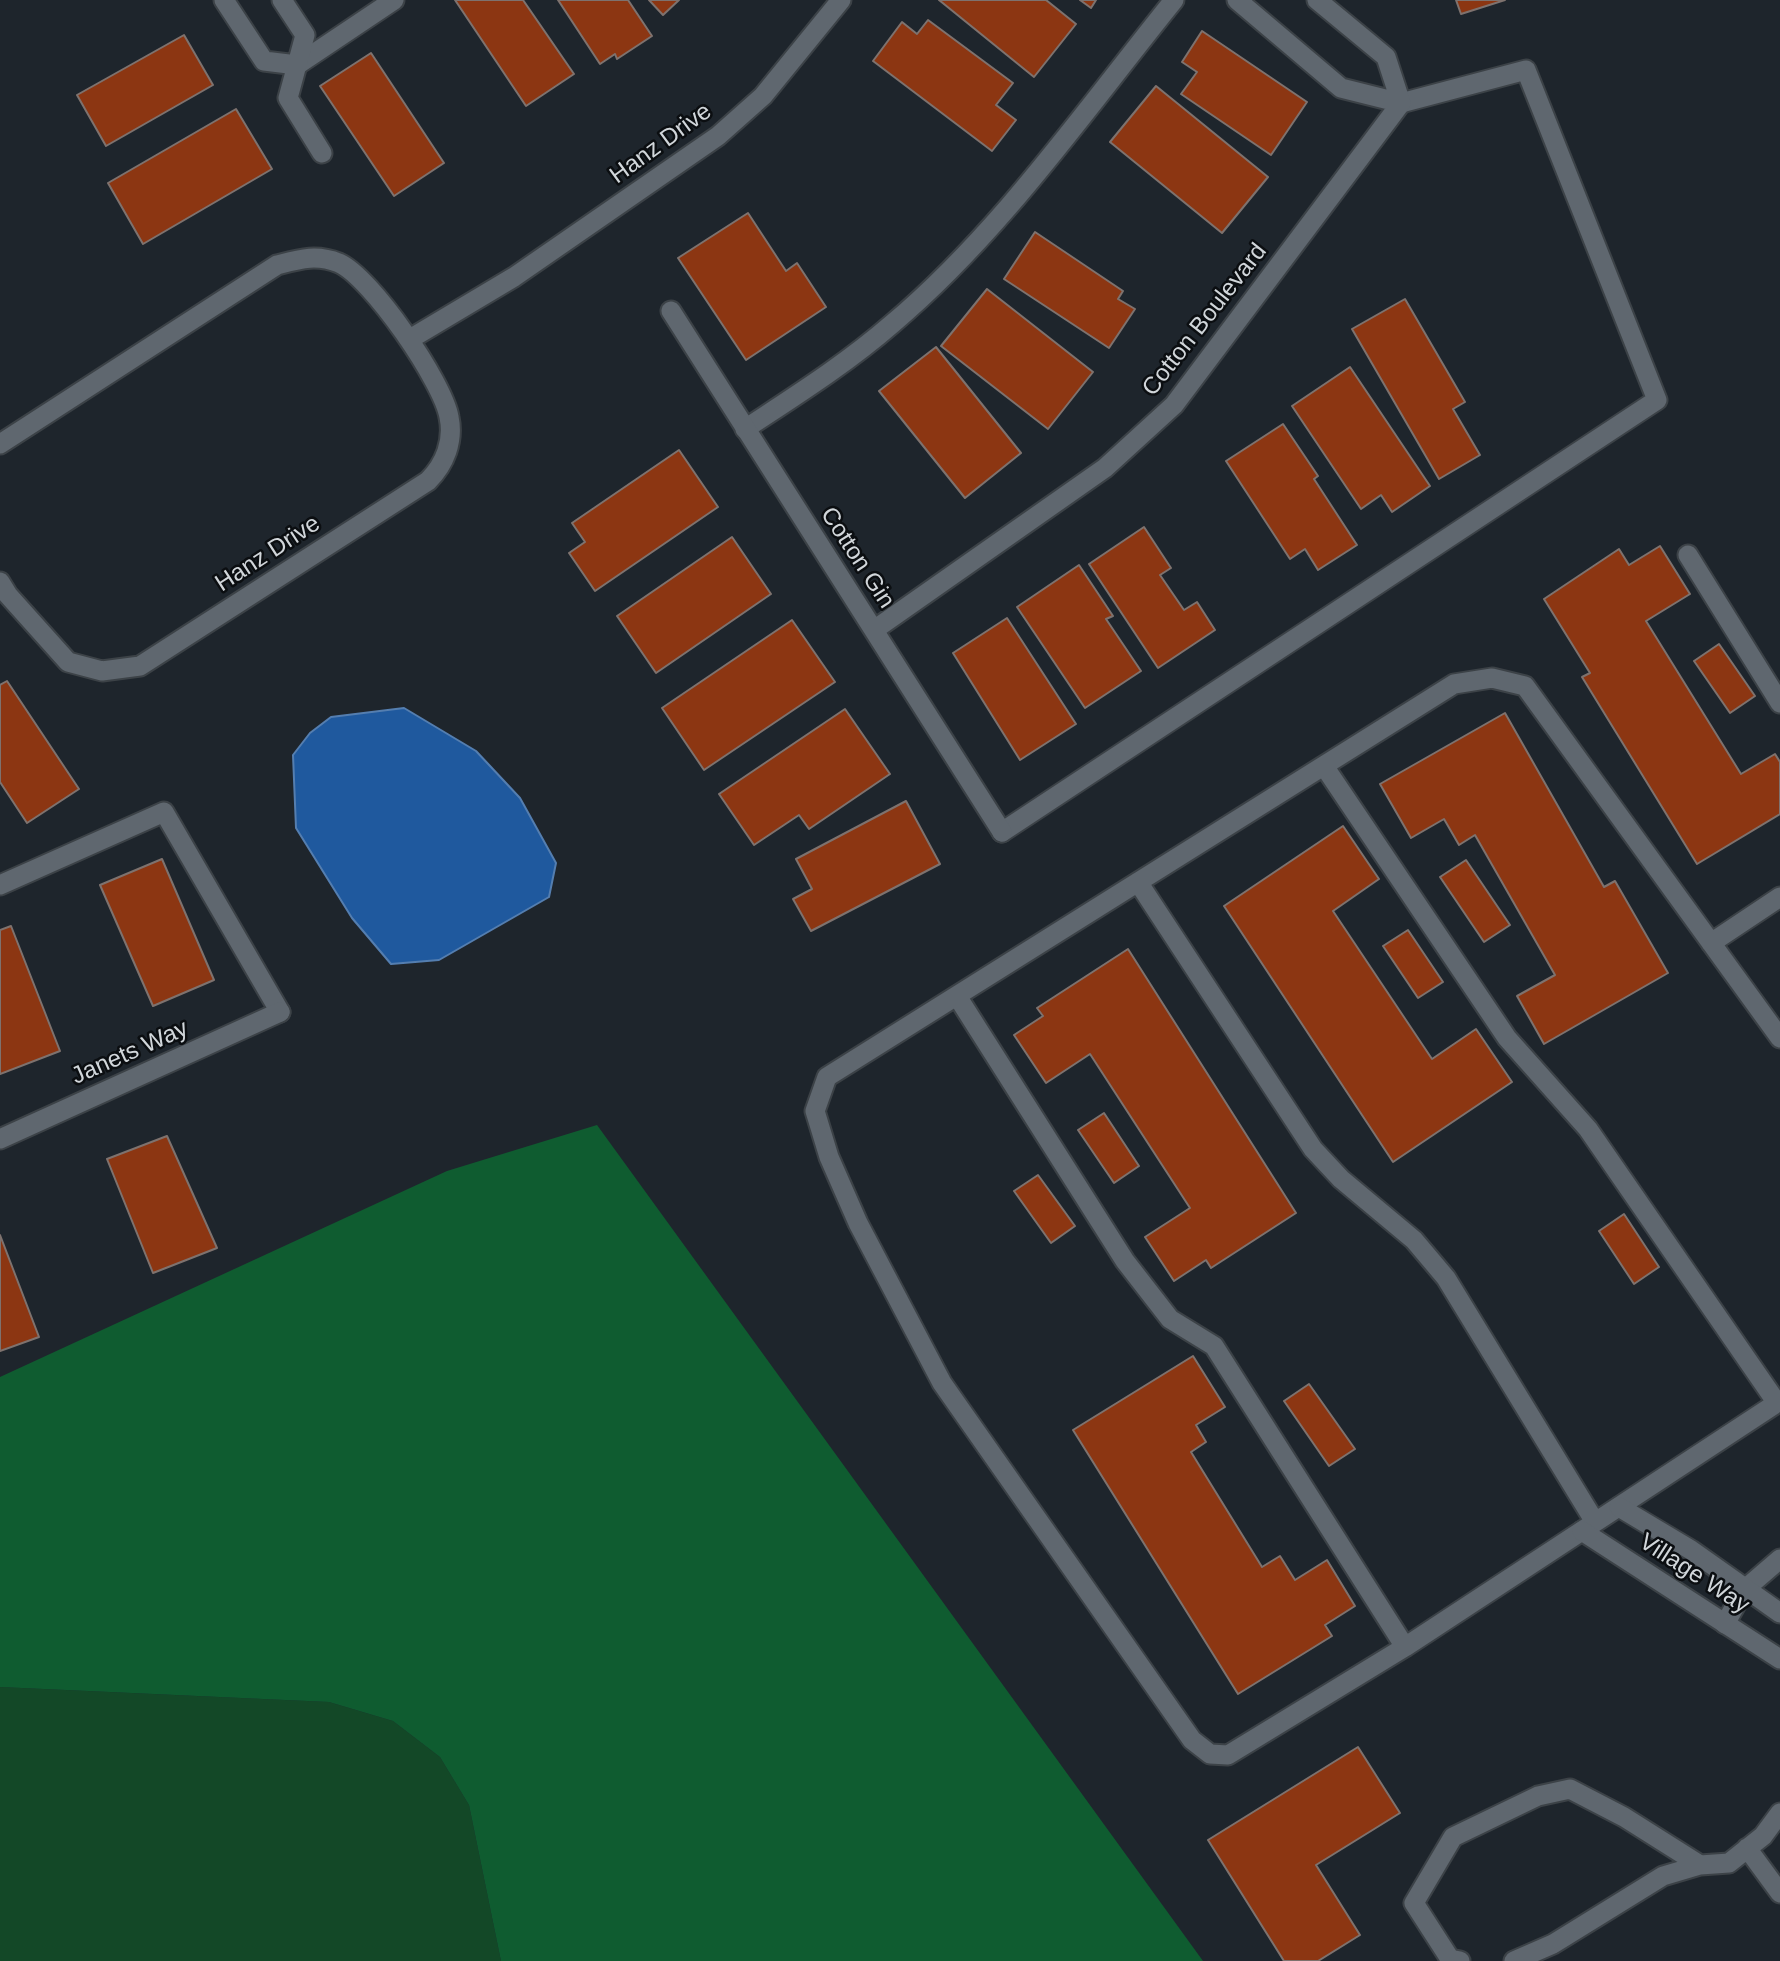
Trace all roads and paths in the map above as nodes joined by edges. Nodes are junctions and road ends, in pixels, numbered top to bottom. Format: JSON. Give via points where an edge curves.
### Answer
{"nodes":[{"id":1,"x":224,"y":0,"type":"edge"},
{"id":2,"x":282,"y":0,"type":"edge"},
{"id":3,"x":394,"y":0,"type":"edge"},
{"id":4,"x":841,"y":0,"type":"edge"},
{"id":5,"x":1174,"y":0,"type":"edge"},
{"id":6,"x":1237,"y":0,"type":"edge"},
{"id":7,"x":1317,"y":0,"type":"edge"},
{"id":8,"x":297,"y":65,"type":"junction"},
{"id":9,"x":1401,"y":103,"type":"junction"},
{"id":10,"x":322,"y":153,"type":"dead end"},
{"id":11,"x":671,"y":311,"type":"dead end"},
{"id":12,"x":410,"y":339,"type":"junction"},
{"id":13,"x":745,"y":429,"type":"junction"},
{"id":14,"x":0,"y":444,"type":"edge"},
{"id":15,"x":1688,"y":555,"type":"dead end"},
{"id":16,"x":3,"y":592,"type":"edge"},
{"id":17,"x":874,"y":630,"type":"junction"},
{"id":18,"x":1780,"y":703,"type":"edge"},
{"id":19,"x":1324,"y":766,"type":"junction"},
{"id":20,"x":1138,"y":882,"type":"junction"},
{"id":21,"x":0,"y":885,"type":"edge"},
{"id":22,"x":1780,"y":897,"type":"edge"},
{"id":23,"x":1711,"y":943,"type":"junction"},
{"id":24,"x":957,"y":996,"type":"junction"},
{"id":25,"x":1780,"y":1038,"type":"edge"},
{"id":26,"x":0,"y":1139,"type":"edge"},
{"id":27,"x":1779,"y":1402,"type":"edge"},
{"id":28,"x":1619,"y":1507,"type":"junction"},
{"id":29,"x":1588,"y":1527,"type":"junction"},
{"id":30,"x":1780,"y":1559,"type":"edge"},
{"id":31,"x":1744,"y":1590,"type":"junction"},
{"id":32,"x":1780,"y":1613,"type":"edge"},
{"id":33,"x":1725,"y":1624,"type":"junction"},
{"id":34,"x":1405,"y":1647,"type":"junction"},
{"id":35,"x":1780,"y":1659,"type":"edge"},
{"id":36,"x":1780,"y":1813,"type":"edge"},
{"id":37,"x":1747,"y":1848,"type":"junction"},
{"id":38,"x":1700,"y":1865,"type":"junction"},
{"id":39,"x":1780,"y":1893,"type":"edge"},
{"id":40,"x":1460,"y":1961,"type":"edge"},
{"id":41,"x":1514,"y":1961,"type":"edge"}],
"edges":[{"from":1,"to":8,"type":"street","via":[[264,61]]},
{"from":2,"to":8,"type":"street","via":[[305,35]]},
{"from":3,"to":8,"type":"street"},
{"from":4,"to":12,"type":"street","name":"Hanz Drive","via":[[762,96],[718,136],[514,277]]},
{"from":5,"to":13,"type":"street","via":[[963,256],[892,324],[820,380]]},
{"from":6,"to":9,"type":"street","via":[[1341,88]]},
{"from":7,"to":9,"type":"street","via":[[1386,57]]},
{"from":8,"to":10,"type":"street","via":[[288,99]]},
{"from":9,"to":17,"type":"street","name":"Cotton Boulevard","via":[[1174,405],[1105,468]]},
{"from":9,"to":17,"type":"street","name":"Cotton Gin","via":[[1526,70],[1657,400],[1002,832]]},
{"from":11,"to":13,"type":"street","name":"Cotton Gin"},
{"from":12,"to":14,"type":"street","name":"Hanz Drive","via":[[354,271],[314,256],[276,265]]},
{"from":12,"to":16,"type":"street","name":"Hanz Drive","via":[[450,418],[448,450],[441,468],[428,481],[140,666],[102,671],[68,662]]},
{"from":13,"to":17,"type":"street","name":"Cotton Gin"},
{"from":15,"to":18,"type":"street"},
{"from":19,"to":20,"type":"street"},
{"from":19,"to":23,"type":"street","via":[[1454,684],[1492,678],[1525,686]]},
{"from":19,"to":27,"type":"street","via":[[1507,1038],[1588,1129]]},
{"from":20,"to":24,"type":"street"},
{"from":20,"to":29,"type":"street","via":[[1312,1149],[1414,1240],[1446,1278]]},
{"from":21,"to":26,"type":"street","name":"Janets Way","via":[[164,812],[280,1012]]},
{"from":22,"to":23,"type":"street"},
{"from":23,"to":25,"type":"street"},
{"from":24,"to":34,"type":"street","via":[[1125,1261],[1170,1319],[1214,1346]]},
{"from":24,"to":34,"type":"street","via":[[827,1077],[815,1111],[858,1223],[942,1383],[1192,1740],[1210,1754],[1228,1755]]},
{"from":27,"to":28,"type":"street"},
{"from":28,"to":29,"type":"street"},
{"from":28,"to":31,"type":"street","name":"Village Way","via":[[1691,1550]]},
{"from":29,"to":33,"type":"street","name":"Village Way"},
{"from":29,"to":34,"type":"street"},
{"from":30,"to":31,"type":"street"},
{"from":31,"to":32,"type":"street","name":"Village Way"},
{"from":31,"to":33,"type":"street"},
{"from":33,"to":35,"type":"street","name":"Village Way"},
{"from":36,"to":37,"type":"street"},
{"from":37,"to":38,"type":"street","via":[[1728,1863]]},
{"from":37,"to":39,"type":"street"},
{"from":38,"to":40,"type":"street","via":[[1570,1789],[1538,1796],[1453,1837],[1414,1903],[1450,1959]]},
{"from":38,"to":41,"type":"street","via":[[1663,1876],[1553,1944]]}]}
